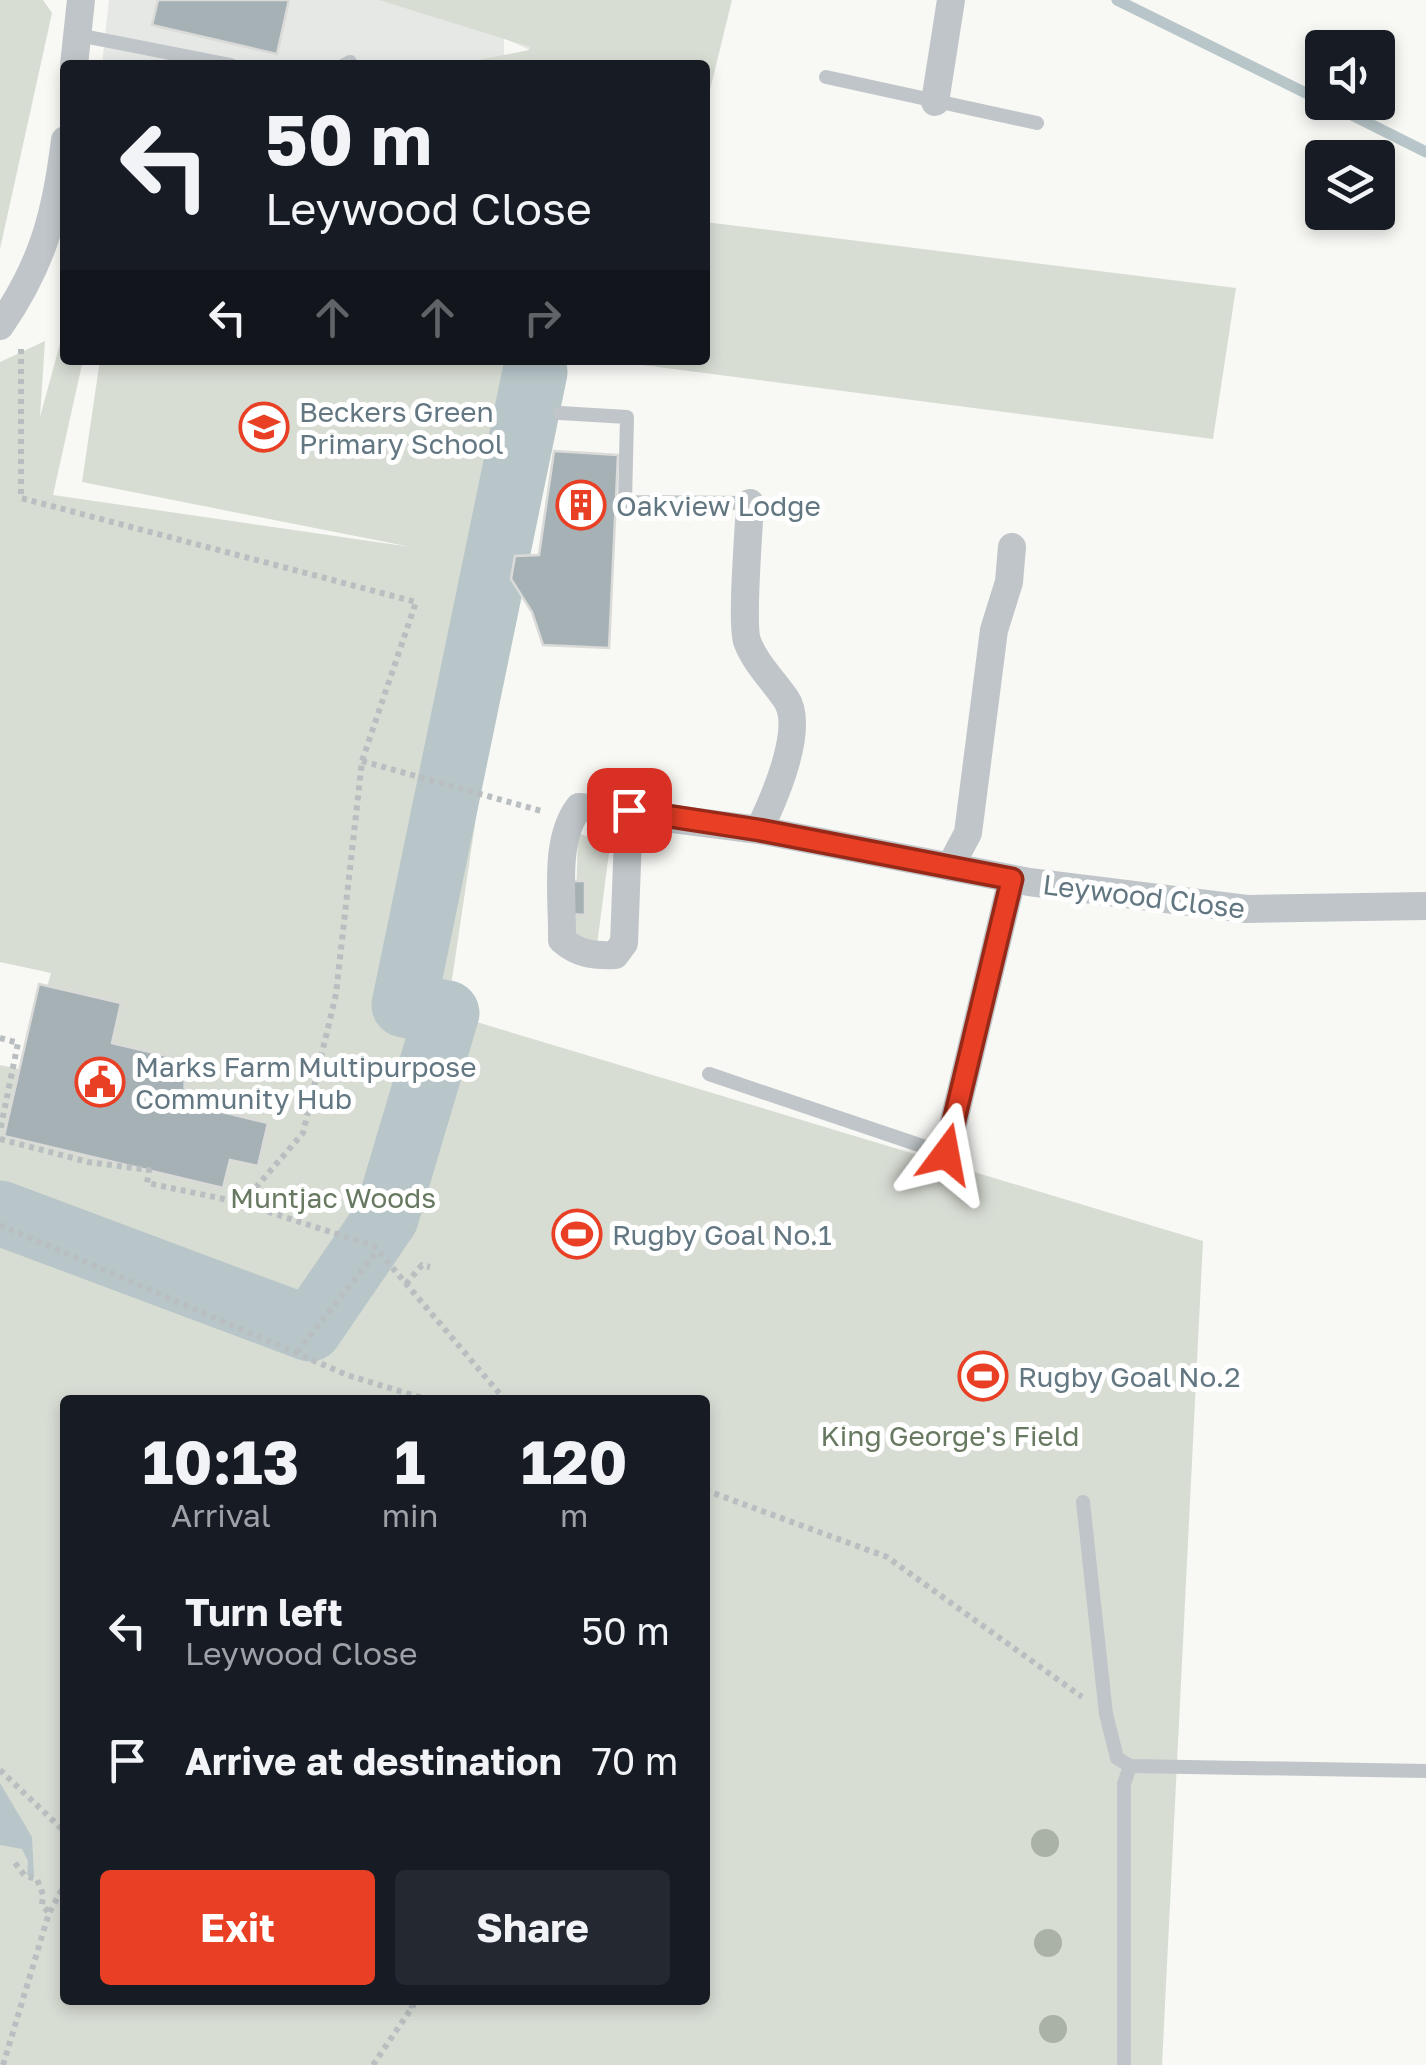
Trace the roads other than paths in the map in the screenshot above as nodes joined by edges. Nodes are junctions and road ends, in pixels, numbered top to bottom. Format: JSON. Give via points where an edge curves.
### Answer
{"nodes":[{"id":1,"x":81,"y":0,"type":"edge"},
{"id":2,"x":952,"y":0,"type":"edge"},
{"id":3,"x":78,"y":35,"type":"junction"},
{"id":4,"x":75,"y":60,"type":"edge"},
{"id":5,"x":206,"y":60,"type":"edge"},
{"id":6,"x":826,"y":77,"type":"dead end"},
{"id":7,"x":935,"y":102,"type":"junction"},
{"id":8,"x":1037,"y":123,"type":"dead end"},
{"id":9,"x":60,"y":180,"type":"edge"},
{"id":10,"x":6,"y":333,"type":"edge"},
{"id":11,"x":560,"y":413,"type":"dead end"},
{"id":12,"x":750,"y":502,"type":"joint"},
{"id":13,"x":1012,"y":546,"type":"dead end"},
{"id":14,"x":629,"y":810,"type":"junction"},
{"id":15,"x":759,"y":830,"type":"junction"},
{"id":16,"x":950,"y":867,"type":"junction"},
{"id":17,"x":1012,"y":879,"type":"junction"},
{"id":18,"x":1426,"y":906,"type":"edge"},
{"id":19,"x":708,"y":1074,"type":"dead end"},
{"id":20,"x":946,"y":1154,"type":"joint"},
{"id":21,"x":1083,"y":1502,"type":"dead end"},
{"id":22,"x":1130,"y":1766,"type":"junction"},
{"id":23,"x":1426,"y":1771,"type":"edge"},
{"id":24,"x":1124,"y":2065,"type":"edge"}],
"edges":[{"from":1,"to":3,"type":"street"},
{"from":2,"to":7,"type":"street"},
{"from":3,"to":4,"type":"street"},
{"from":3,"to":5,"type":"lane"},
{"from":6,"to":7,"type":"lane"},
{"from":7,"to":8,"type":"lane"},
{"from":9,"to":10,"type":"street","via":[[46,245]]},
{"from":11,"to":12,"type":"lane","via":[[627,417],[625,502]]},
{"from":12,"to":15,"type":"street","via":[[746,639],[789,703],[794,732]]},
{"from":13,"to":16,"type":"street","via":[[994,630],[968,833]]},
{"from":14,"to":14,"type":"street","name":"Leywood Close","via":[[579,807],[570,819],[562,940],[572,949],[616,955],[624,943]]},
{"from":14,"to":15,"type":"street","name":"Leywood Close"},
{"from":15,"to":16,"type":"street","name":"Leywood Close"},
{"from":16,"to":17,"type":"street","name":"Leywood Close"},
{"from":17,"to":18,"type":"street","name":"Leywood Close","via":[[1248,910]]},
{"from":17,"to":20,"type":"street"},
{"from":19,"to":20,"type":"lane"},
{"from":21,"to":22,"type":"lane","via":[[1106,1714],[1116,1758]]},
{"from":22,"to":23,"type":"lane"},
{"from":22,"to":24,"type":"lane","via":[[1124,1784]]}]}
